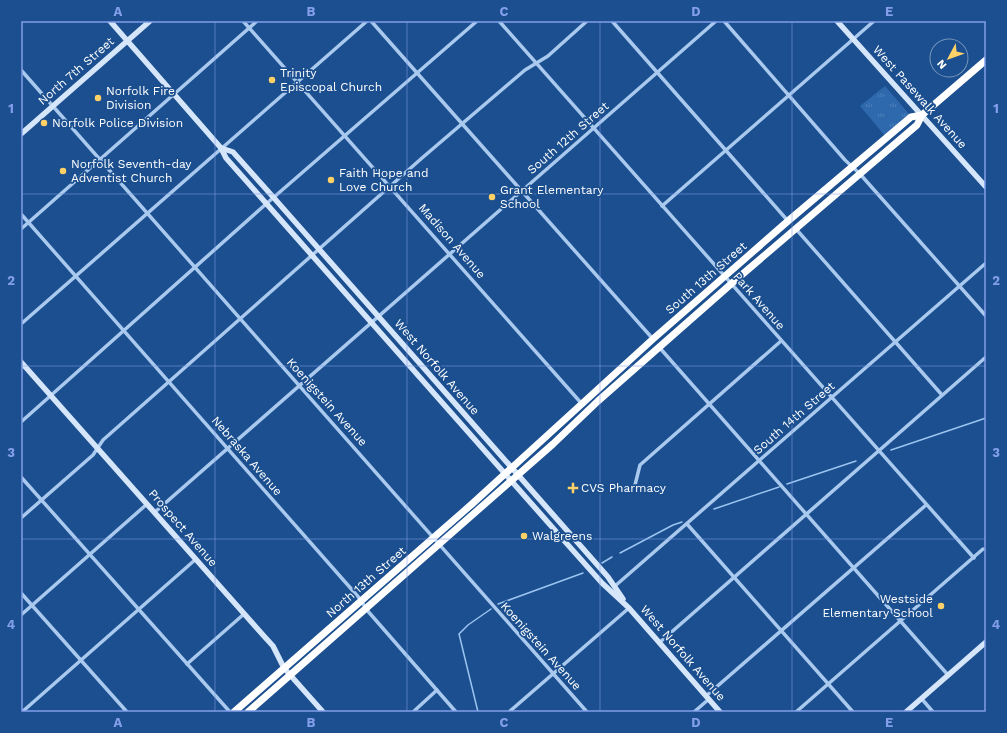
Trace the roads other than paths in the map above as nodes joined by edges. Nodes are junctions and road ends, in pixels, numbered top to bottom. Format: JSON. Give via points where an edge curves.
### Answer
{"nodes":[{"id":1,"x":110,"y":21,"type":"edge"},
{"id":2,"x":150,"y":21,"type":"edge"},
{"id":3,"x":243,"y":21,"type":"edge"},
{"id":4,"x":257,"y":21,"type":"edge"},
{"id":5,"x":367,"y":21,"type":"edge"},
{"id":6,"x":371,"y":21,"type":"edge"},
{"id":7,"x":477,"y":21,"type":"edge"},
{"id":8,"x":499,"y":21,"type":"edge"},
{"id":9,"x":587,"y":21,"type":"edge"},
{"id":10,"x":612,"y":21,"type":"edge"},
{"id":11,"x":716,"y":21,"type":"edge"},
{"id":12,"x":724,"y":21,"type":"edge"},
{"id":13,"x":837,"y":21,"type":"edge"},
{"id":14,"x":874,"y":21,"type":"edge"},
{"id":15,"x":249,"y":28,"type":"junction"},
{"id":16,"x":853,"y":39,"type":"junction"},
{"id":17,"x":127,"y":40,"type":"junction"},
{"id":18,"x":986,"y":60,"type":"edge"},
{"id":19,"x":536,"y":63,"type":"junction"},
{"id":20,"x":21,"y":70,"type":"edge"},
{"id":21,"x":417,"y":73,"type":"junction"},
{"id":22,"x":657,"y":73,"type":"junction"},
{"id":23,"x":298,"y":82,"type":"junction"},
{"id":24,"x":174,"y":94,"type":"junction"},
{"id":25,"x":789,"y":95,"type":"junction"},
{"id":26,"x":53,"y":106,"type":"junction"},
{"id":27,"x":922,"y":115,"type":"junction"},
{"id":28,"x":462,"y":124,"type":"junction"},
{"id":29,"x":594,"y":129,"type":"junction"},
{"id":30,"x":21,"y":134,"type":"edge"},
{"id":31,"x":345,"y":136,"type":"junction"},
{"id":32,"x":221,"y":148,"type":"junction"},
{"id":33,"x":726,"y":150,"type":"junction"},
{"id":34,"x":100,"y":159,"type":"junction"},
{"id":35,"x":853,"y":167,"type":"junction"},
{"id":36,"x":860,"y":174,"type":"junction"},
{"id":37,"x":390,"y":186,"type":"junction"},
{"id":38,"x":986,"y":187,"type":"edge"},
{"id":39,"x":521,"y":192,"type":"junction"},
{"id":40,"x":274,"y":198,"type":"junction"},
{"id":41,"x":266,"y":204,"type":"junction"},
{"id":42,"x":662,"y":206,"type":"junction"},
{"id":43,"x":21,"y":214,"type":"edge"},
{"id":44,"x":148,"y":214,"type":"junction"},
{"id":45,"x":788,"y":221,"type":"junction"},
{"id":46,"x":28,"y":222,"type":"junction"},
{"id":47,"x":795,"y":228,"type":"junction"},
{"id":48,"x":21,"y":229,"type":"edge"},
{"id":49,"x":318,"y":249,"type":"junction"},
{"id":50,"x":449,"y":254,"type":"junction"},
{"id":51,"x":312,"y":255,"type":"junction"},
{"id":52,"x":986,"y":263,"type":"edge"},
{"id":53,"x":196,"y":268,"type":"junction"},
{"id":54,"x":76,"y":276,"type":"junction"},
{"id":55,"x":725,"y":277,"type":"junction"},
{"id":56,"x":731,"y":284,"type":"junction"},
{"id":57,"x":960,"y":286,"type":"junction"},
{"id":58,"x":986,"y":316,"type":"edge"},
{"id":59,"x":378,"y":317,"type":"junction"},
{"id":60,"x":240,"y":319,"type":"junction"},
{"id":61,"x":372,"y":323,"type":"junction"},
{"id":62,"x":21,"y":324,"type":"edge"},
{"id":63,"x":123,"y":330,"type":"junction"},
{"id":64,"x":653,"y":340,"type":"junction"},
{"id":65,"x":781,"y":341,"type":"junction"},
{"id":66,"x":895,"y":342,"type":"junction"},
{"id":67,"x":659,"y":347,"type":"junction"},
{"id":68,"x":986,"y":357,"type":"edge"},
{"id":69,"x":21,"y":362,"type":"edge"},
{"id":70,"x":168,"y":382,"type":"junction"},
{"id":71,"x":299,"y":386,"type":"junction"},
{"id":72,"x":942,"y":395,"type":"junction"},
{"id":73,"x":51,"y":396,"type":"junction"},
{"id":74,"x":832,"y":398,"type":"junction"},
{"id":75,"x":582,"y":404,"type":"junction"},
{"id":76,"x":709,"y":404,"type":"junction"},
{"id":77,"x":21,"y":422,"type":"edge"},
{"id":78,"x":97,"y":447,"type":"junction"},
{"id":79,"x":228,"y":449,"type":"junction"},
{"id":80,"x":878,"y":451,"type":"junction"},
{"id":81,"x":760,"y":461,"type":"junction"},
{"id":82,"x":511,"y":468,"type":"junction"},
{"id":83,"x":505,"y":474,"type":"junction"},
{"id":84,"x":517,"y":475,"type":"junction"},
{"id":85,"x":21,"y":477,"type":"edge"},
{"id":86,"x":511,"y":480,"type":"junction"},
{"id":87,"x":635,"y":485,"type":"dead end"},
{"id":88,"x":41,"y":500,"type":"junction"},
{"id":89,"x":148,"y":504,"type":"junction"},
{"id":90,"x":926,"y":505,"type":"junction"},
{"id":91,"x":155,"y":512,"type":"junction"},
{"id":92,"x":807,"y":514,"type":"junction"},
{"id":93,"x":21,"y":518,"type":"edge"},
{"id":94,"x":687,"y":524,"type":"junction"},
{"id":95,"x":433,"y":538,"type":"junction"},
{"id":96,"x":439,"y":544,"type":"junction"},
{"id":97,"x":983,"y":549,"type":"dead end"},
{"id":98,"x":90,"y":554,"type":"junction"},
{"id":99,"x":974,"y":558,"type":"junction"},
{"id":100,"x":196,"y":559,"type":"junction"},
{"id":101,"x":854,"y":567,"type":"junction"},
{"id":102,"x":734,"y":577,"type":"junction"},
{"id":103,"x":615,"y":586,"type":"junction"},
{"id":104,"x":21,"y":593,"type":"edge"},
{"id":105,"x":361,"y":600,"type":"junction"},
{"id":106,"x":32,"y":606,"type":"junction"},
{"id":107,"x":628,"y":608,"type":"junction"},
{"id":108,"x":366,"y":609,"type":"junction"},
{"id":109,"x":138,"y":610,"type":"junction"},
{"id":110,"x":244,"y":614,"type":"junction"},
{"id":111,"x":21,"y":615,"type":"edge"},
{"id":112,"x":902,"y":621,"type":"junction"},
{"id":113,"x":782,"y":631,"type":"junction"},
{"id":114,"x":986,"y":642,"type":"edge"},
{"id":115,"x":659,"y":643,"type":"junction"},
{"id":116,"x":81,"y":660,"type":"junction"},
{"id":117,"x":187,"y":664,"type":"junction"},
{"id":118,"x":284,"y":668,"type":"junction"},
{"id":119,"x":553,"y":674,"type":"junction"},
{"id":120,"x":290,"y":675,"type":"junction"},
{"id":121,"x":948,"y":675,"type":"junction"},
{"id":122,"x":828,"y":684,"type":"junction"},
{"id":123,"x":437,"y":690,"type":"junction"},
{"id":124,"x":707,"y":698,"type":"junction"},
{"id":125,"x":921,"y":698,"type":"junction"},
{"id":126,"x":22,"y":712,"type":"edge"},
{"id":127,"x":127,"y":712,"type":"edge"},
{"id":128,"x":230,"y":712,"type":"edge"},
{"id":129,"x":234,"y":712,"type":"edge"},
{"id":130,"x":248,"y":712,"type":"edge"},
{"id":131,"x":323,"y":712,"type":"edge"},
{"id":132,"x":412,"y":712,"type":"edge"},
{"id":133,"x":456,"y":712,"type":"edge"},
{"id":134,"x":509,"y":712,"type":"edge"},
{"id":135,"x":587,"y":712,"type":"edge"},
{"id":136,"x":694,"y":712,"type":"edge"},
{"id":137,"x":720,"y":712,"type":"edge"},
{"id":138,"x":796,"y":712,"type":"edge"},
{"id":139,"x":853,"y":712,"type":"edge"},
{"id":140,"x":906,"y":712,"type":"edge"},
{"id":141,"x":934,"y":712,"type":"edge"}],
"edges":[{"from":1,"to":17,"type":"main road","name":"West Norfolk Avenue"},
{"from":2,"to":17,"type":"main road","name":"North 7th Street"},
{"from":3,"to":15,"type":"street","name":"Madison Avenue"},
{"from":4,"to":15,"type":"street"},
{"from":5,"to":23,"type":"street"},
{"from":6,"to":21,"type":"street"},
{"from":7,"to":21,"type":"street"},
{"from":8,"to":19,"type":"street","name":"Park Avenue"},
{"from":9,"to":19,"type":"street","via":[[548,56]]},
{"from":10,"to":22,"type":"street"},
{"from":11,"to":22,"type":"street","name":"South 12th Street"},
{"from":12,"to":25,"type":"street"},
{"from":13,"to":16,"type":"main road","name":"West Pasewalk Avenue"},
{"from":14,"to":16,"type":"street"},
{"from":15,"to":23,"type":"street","name":"Madison Avenue"},
{"from":15,"to":24,"type":"street"},
{"from":16,"to":25,"type":"street"},
{"from":16,"to":27,"type":"main road","name":"West Pasewalk Avenue"},
{"from":17,"to":24,"type":"main road","name":"West Norfolk Avenue"},
{"from":17,"to":26,"type":"main road","name":"North 7th Street"},
{"from":18,"to":27,"type":"highway","name":"South 13th Street"},
{"from":19,"to":28,"type":"street"},
{"from":19,"to":29,"type":"street","name":"Park Avenue"},
{"from":20,"to":26,"type":"street","name":"Koenigstein Avenue"},
{"from":21,"to":28,"type":"street"},
{"from":21,"to":31,"type":"street"},
{"from":22,"to":29,"type":"street","name":"South 12th Street"},
{"from":22,"to":33,"type":"street"},
{"from":23,"to":31,"type":"street","name":"Madison Avenue"},
{"from":23,"to":32,"type":"street"},
{"from":24,"to":32,"type":"main road","name":"West Norfolk Avenue"},
{"from":24,"to":34,"type":"street"},
{"from":25,"to":33,"type":"street"},
{"from":25,"to":35,"type":"street"},
{"from":26,"to":30,"type":"main road","name":"North 7th Street"},
{"from":26,"to":34,"type":"street","name":"Koenigstein Avenue"},
{"from":27,"to":35,"type":"highway","name":"South 13th Street","via":[[911,117]]},
{"from":27,"to":36,"type":"highway","name":"South 13th Street","via":[[917,125]]},
{"from":27,"to":38,"type":"main road","name":"West Pasewalk Avenue"},
{"from":28,"to":37,"type":"street"},
{"from":28,"to":39,"type":"street"},
{"from":29,"to":39,"type":"street","name":"South 12th Street"},
{"from":29,"to":42,"type":"street","name":"Park Avenue"},
{"from":31,"to":37,"type":"street","name":"Madison Avenue"},
{"from":31,"to":40,"type":"street"},
{"from":32,"to":40,"type":"main road","name":"West Norfolk Avenue","via":[[233,152]]},
{"from":32,"to":41,"type":"main road","name":"West Norfolk Avenue","via":[[226,158]]},
{"from":32,"to":44,"type":"street"},
{"from":33,"to":42,"type":"street"},
{"from":33,"to":45,"type":"street"},
{"from":34,"to":44,"type":"street","name":"Koenigstein Avenue"},
{"from":34,"to":46,"type":"street"},
{"from":35,"to":36,"type":"street"},
{"from":35,"to":45,"type":"highway","name":"South 13th Street"},
{"from":36,"to":47,"type":"highway","name":"South 13th Street"},
{"from":36,"to":57,"type":"street"},
{"from":37,"to":49,"type":"street"},
{"from":37,"to":50,"type":"street","name":"Madison Avenue"},
{"from":39,"to":50,"type":"street","name":"South 12th Street"},
{"from":39,"to":64,"type":"street"},
{"from":40,"to":41,"type":"street"},
{"from":40,"to":49,"type":"main road","name":"West Norfolk Avenue"},
{"from":41,"to":51,"type":"main road","name":"West Norfolk Avenue"},
{"from":41,"to":53,"type":"street"},
{"from":42,"to":55,"type":"street","name":"Park Avenue"},
{"from":43,"to":46,"type":"street","name":"Nebraska Avenue"},
{"from":44,"to":53,"type":"street","name":"Koenigstein Avenue"},
{"from":44,"to":54,"type":"street"},
{"from":45,"to":55,"type":"highway","name":"South 13th Street"},
{"from":46,"to":48,"type":"street"},
{"from":46,"to":54,"type":"street","name":"Nebraska Avenue"},
{"from":47,"to":56,"type":"highway","name":"South 13th Street"},
{"from":47,"to":66,"type":"street"},
{"from":49,"to":51,"type":"street"},
{"from":49,"to":59,"type":"main road","name":"West Norfolk Avenue"},
{"from":50,"to":59,"type":"street","name":"South 12th Street"},
{"from":50,"to":75,"type":"street","name":"Madison Avenue"},
{"from":51,"to":60,"type":"street"},
{"from":51,"to":61,"type":"main road","name":"West Norfolk Avenue"},
{"from":52,"to":57,"type":"street","name":"South 14th Street"},
{"from":53,"to":60,"type":"street","name":"Koenigstein Avenue"},
{"from":53,"to":63,"type":"street"},
{"from":54,"to":62,"type":"street"},
{"from":54,"to":63,"type":"street","name":"Nebraska Avenue"},
{"from":55,"to":56,"type":"street","name":"Park Avenue"},
{"from":55,"to":64,"type":"highway","name":"South 13th Street"},
{"from":56,"to":65,"type":"street","name":"Park Avenue"},
{"from":56,"to":67,"type":"highway","name":"South 13th Street"},
{"from":57,"to":58,"type":"street"},
{"from":57,"to":66,"type":"street","name":"South 14th Street"},
{"from":59,"to":61,"type":"street","name":"South 12th Street"},
{"from":59,"to":82,"type":"main road","name":"West Norfolk Avenue"},
{"from":60,"to":70,"type":"street"},
{"from":60,"to":71,"type":"street","name":"Koenigstein Avenue"},
{"from":61,"to":71,"type":"street","name":"South 12th Street"},
{"from":61,"to":83,"type":"main road","name":"West Norfolk Avenue"},
{"from":63,"to":70,"type":"street","name":"Nebraska Avenue"},
{"from":63,"to":73,"type":"street"},
{"from":64,"to":75,"type":"highway","name":"South 13th Street"},
{"from":65,"to":74,"type":"street","name":"Park Avenue"},
{"from":65,"to":76,"type":"street"},
{"from":66,"to":72,"type":"street"},
{"from":66,"to":74,"type":"street","name":"South 14th Street"},
{"from":67,"to":76,"type":"street"},
{"from":67,"to":84,"type":"highway","name":"South 13th Street"},
{"from":68,"to":72,"type":"street"},
{"from":69,"to":73,"type":"main road","name":"Prospect Avenue"},
{"from":70,"to":78,"type":"street"},
{"from":70,"to":79,"type":"street","name":"Nebraska Avenue"},
{"from":71,"to":79,"type":"street","name":"South 12th Street"},
{"from":71,"to":95,"type":"street","name":"Koenigstein Avenue"},
{"from":72,"to":80,"type":"street"},
{"from":73,"to":77,"type":"street"},
{"from":73,"to":78,"type":"main road","name":"Prospect Avenue"},
{"from":74,"to":80,"type":"street","name":"Park Avenue"},
{"from":74,"to":81,"type":"street","name":"South 14th Street"},
{"from":75,"to":82,"type":"highway","name":"South 13th Street"},
{"from":76,"to":81,"type":"street"},
{"from":76,"to":87,"type":"street","via":[[640,465]]},
{"from":78,"to":88,"type":"street","via":[[93,455]]},
{"from":78,"to":89,"type":"main road","name":"Prospect Avenue"},
{"from":79,"to":91,"type":"street","name":"South 12th Street"},
{"from":79,"to":105,"type":"street","name":"Nebraska Avenue"},
{"from":80,"to":90,"type":"street","name":"Park Avenue"},
{"from":80,"to":92,"type":"street"},
{"from":81,"to":92,"type":"street"},
{"from":81,"to":94,"type":"street","name":"South 14th Street"},
{"from":82,"to":83,"type":"highway","name":"North 13th Street"},
{"from":82,"to":84,"type":"main road","name":"West Norfolk Avenue"},
{"from":83,"to":86,"type":"main road","name":"West Norfolk Avenue"},
{"from":83,"to":95,"type":"highway","name":"North 13th Street"},
{"from":84,"to":86,"type":"highway","name":"North 13th Street"},
{"from":84,"to":103,"type":"main road","name":"West Norfolk Avenue"},
{"from":85,"to":88,"type":"street"},
{"from":86,"to":96,"type":"highway","name":"North 13th Street"},
{"from":86,"to":107,"type":"main road","name":"West Norfolk Avenue","via":[[602,583]]},
{"from":88,"to":93,"type":"street"},
{"from":88,"to":98,"type":"street"},
{"from":89,"to":91,"type":"main road","name":"Prospect Avenue"},
{"from":89,"to":98,"type":"street"},
{"from":90,"to":99,"type":"street","name":"Park Avenue"},
{"from":90,"to":101,"type":"street"},
{"from":91,"to":100,"type":"main road","name":"Prospect Avenue"},
{"from":92,"to":101,"type":"street"},
{"from":92,"to":102,"type":"street"},
{"from":94,"to":102,"type":"street"},
{"from":94,"to":103,"type":"street","name":"South 14th Street"},
{"from":95,"to":96,"type":"street","name":"Koenigstein Avenue"},
{"from":95,"to":105,"type":"highway","name":"North 13th Street"},
{"from":96,"to":108,"type":"highway","name":"North 13th Street"},
{"from":96,"to":119,"type":"street","name":"Koenigstein Avenue"},
{"from":97,"to":99,"type":"street"},
{"from":98,"to":106,"type":"street"},
{"from":98,"to":109,"type":"street"},
{"from":99,"to":112,"type":"street"},
{"from":100,"to":109,"type":"street"},
{"from":100,"to":110,"type":"main road","name":"Prospect Avenue"},
{"from":101,"to":112,"type":"street"},
{"from":101,"to":113,"type":"street"},
{"from":102,"to":113,"type":"street"},
{"from":102,"to":115,"type":"street"},
{"from":103,"to":107,"type":"main road","name":"West Norfolk Avenue"},
{"from":104,"to":106,"type":"street"},
{"from":105,"to":108,"type":"street","name":"Nebraska Avenue"},
{"from":105,"to":118,"type":"highway","name":"North 13th Street"},
{"from":106,"to":111,"type":"street"},
{"from":106,"to":116,"type":"street"},
{"from":107,"to":115,"type":"main road","name":"West Norfolk Avenue"},
{"from":107,"to":119,"type":"street"},
{"from":108,"to":120,"type":"highway","name":"North 13th Street"},
{"from":108,"to":123,"type":"street","name":"Nebraska Avenue"},
{"from":109,"to":116,"type":"street"},
{"from":109,"to":117,"type":"street"},
{"from":110,"to":117,"type":"street"},
{"from":110,"to":118,"type":"main road","name":"Prospect Avenue","via":[[273,646]]},
{"from":112,"to":121,"type":"street"},
{"from":112,"to":122,"type":"street"},
{"from":113,"to":122,"type":"street"},
{"from":113,"to":124,"type":"street"},
{"from":114,"to":121,"type":"main road"},
{"from":115,"to":124,"type":"main road","name":"West Norfolk Avenue"},
{"from":116,"to":126,"type":"street"},
{"from":116,"to":127,"type":"street"},
{"from":117,"to":128,"type":"street"},
{"from":118,"to":120,"type":"main road","name":"Prospect Avenue"},
{"from":118,"to":129,"type":"highway","name":"North 13th Street"},
{"from":119,"to":134,"type":"street"},
{"from":119,"to":135,"type":"street","name":"Koenigstein Avenue"},
{"from":120,"to":130,"type":"highway","name":"North 13th Street"},
{"from":120,"to":131,"type":"main road","name":"Prospect Avenue"},
{"from":121,"to":125,"type":"main road"},
{"from":122,"to":138,"type":"street"},
{"from":122,"to":139,"type":"street"},
{"from":123,"to":132,"type":"street"},
{"from":123,"to":133,"type":"street","name":"Nebraska Avenue"},
{"from":124,"to":136,"type":"street"},
{"from":124,"to":137,"type":"main road","name":"West Norfolk Avenue"},
{"from":125,"to":140,"type":"main road"},
{"from":125,"to":141,"type":"street"}]}
